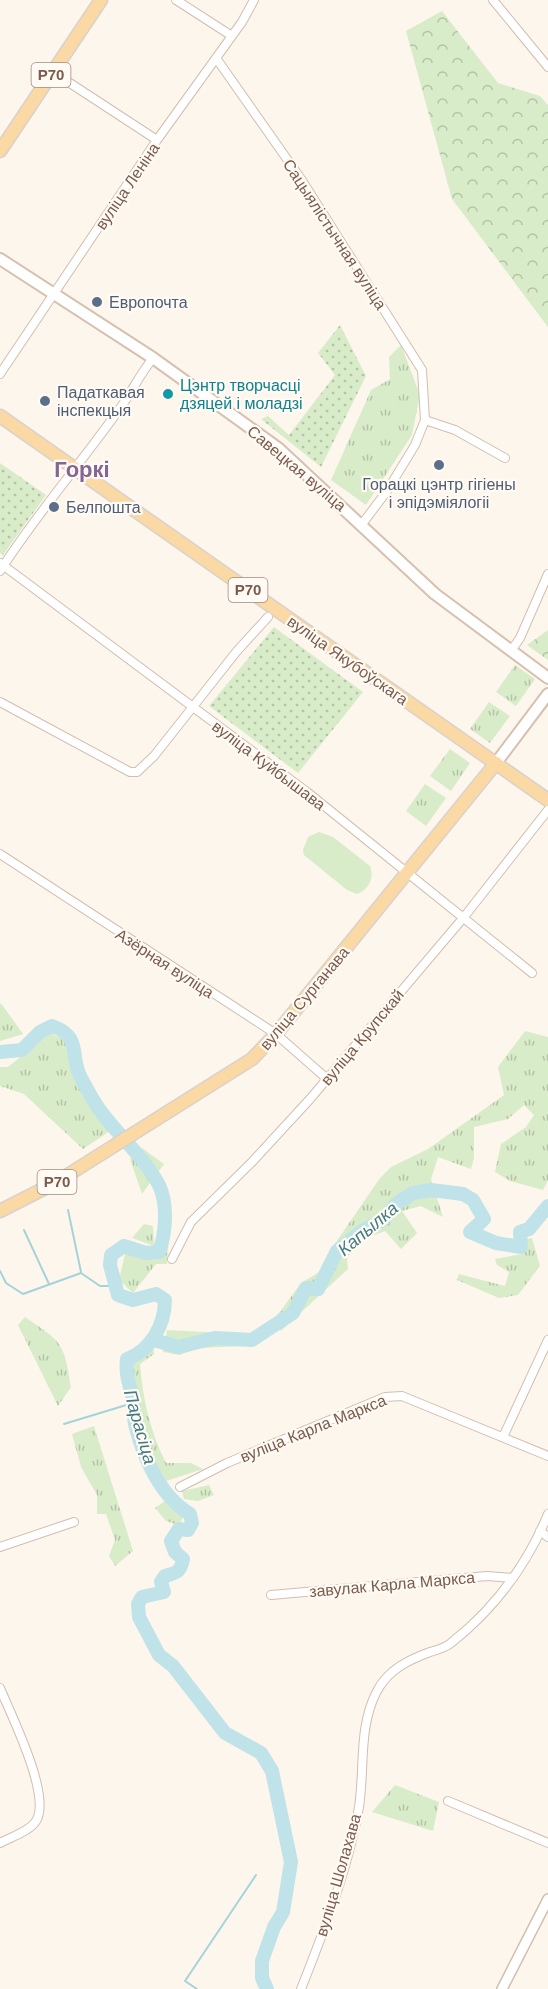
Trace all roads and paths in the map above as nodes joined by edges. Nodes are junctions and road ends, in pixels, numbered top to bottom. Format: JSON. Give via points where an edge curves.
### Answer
{"nodes":[{"id":1,"x":101,"y":0,"type":"edge"},
{"id":2,"x":176,"y":0,"type":"edge"},
{"id":3,"x":254,"y":0,"type":"edge"},
{"id":4,"x":493,"y":0,"type":"edge"},
{"id":5,"x":232,"y":36,"type":"junction"},
{"id":6,"x":216,"y":58,"type":"junction"},
{"id":7,"x":548,"y":67,"type":"edge"},
{"id":8,"x":53,"y":72,"type":"junction"},
{"id":9,"x":158,"y":140,"type":"junction"},
{"id":10,"x":0,"y":151,"type":"edge"},
{"id":11,"x":0,"y":259,"type":"edge"},
{"id":12,"x":55,"y":293,"type":"junction"},
{"id":13,"x":153,"y":358,"type":"junction"},
{"id":14,"x":0,"y":374,"type":"edge"},
{"id":15,"x":0,"y":416,"type":"edge"},
{"id":16,"x":425,"y":420,"type":"junction"},
{"id":17,"x":505,"y":458,"type":"dead end"},
{"id":18,"x":73,"y":468,"type":"junction"},
{"id":19,"x":362,"y":524,"type":"junction"},
{"id":20,"x":1,"y":567,"type":"edge"},
{"id":21,"x":548,"y":574,"type":"edge"},
{"id":22,"x":268,"y":617,"type":"dead end"},
{"id":23,"x":511,"y":651,"type":"junction"},
{"id":24,"x":548,"y":678,"type":"edge"},
{"id":25,"x":548,"y":694,"type":"edge"},
{"id":26,"x":0,"y":702,"type":"edge"},
{"id":27,"x":192,"y":708,"type":"junction"},
{"id":28,"x":496,"y":763,"type":"junction"},
{"id":29,"x":548,"y":800,"type":"edge"},
{"id":30,"x":548,"y":810,"type":"edge"},
{"id":31,"x":0,"y":855,"type":"edge"},
{"id":32,"x":408,"y":872,"type":"junction"},
{"id":33,"x":464,"y":916,"type":"junction"},
{"id":34,"x":532,"y":973,"type":"dead end"},
{"id":35,"x":276,"y":1034,"type":"junction"},
{"id":36,"x":326,"y":1078,"type":"junction"},
{"id":37,"x":0,"y":1211,"type":"edge"},
{"id":38,"x":172,"y":1259,"type":"dead end"},
{"id":39,"x":548,"y":1341,"type":"edge"},
{"id":40,"x":503,"y":1437,"type":"junction"},
{"id":41,"x":548,"y":1456,"type":"edge"},
{"id":42,"x":180,"y":1487,"type":"dead end"},
{"id":43,"x":548,"y":1514,"type":"edge"},
{"id":44,"x":74,"y":1522,"type":"dead end"},
{"id":45,"x":540,"y":1532,"type":"junction"},
{"id":46,"x":548,"y":1537,"type":"edge"},
{"id":47,"x":0,"y":1547,"type":"edge"},
{"id":48,"x":513,"y":1578,"type":"junction"},
{"id":49,"x":271,"y":1596,"type":"dead end"},
{"id":50,"x":0,"y":1688,"type":"edge"},
{"id":51,"x":448,"y":1801,"type":"dead end"},
{"id":52,"x":0,"y":1842,"type":"edge"},
{"id":53,"x":548,"y":1842,"type":"edge"},
{"id":54,"x":548,"y":1899,"type":"edge"},
{"id":55,"x":301,"y":1989,"type":"edge"},
{"id":56,"x":502,"y":1989,"type":"edge"}],
"edges":[{"from":1,"to":8,"type":"main road","number":"Р70"},
{"from":2,"to":5,"type":"street"},
{"from":3,"to":5,"type":"street","name":"вуліца Леніна"},
{"from":4,"to":7,"type":"street"},
{"from":5,"to":6,"type":"street","name":"вуліца Леніна"},
{"from":6,"to":9,"type":"street","name":"вуліца Леніна"},
{"from":6,"to":16,"type":"street","name":"Сацыялістычная вуліца","via":[[301,179],[422,370]]},
{"from":8,"to":9,"type":"street"},
{"from":8,"to":10,"type":"main road","number":"Р70"},
{"from":9,"to":12,"type":"street","name":"вуліца Леніна"},
{"from":11,"to":12,"type":"main road","name":"Савецкая вуліца"},
{"from":12,"to":13,"type":"main road","name":"Савецкая вуліца"},
{"from":12,"to":14,"type":"street","name":"вуліца Леніна"},
{"from":13,"to":18,"type":"street"},
{"from":13,"to":19,"type":"main road","name":"Савецкая вуліца","via":[[278,448]]},
{"from":15,"to":18,"type":"main road","name":"вуліца Якубоўскага","number":"Р70"},
{"from":16,"to":17,"type":"street","via":[[455,430]]},
{"from":16,"to":19,"type":"street","name":"Сацыялістычная вуліца","via":[[415,445]]},
{"from":18,"to":20,"type":"street"},
{"from":18,"to":28,"type":"main road","name":"вуліца Якубоўскага","number":"Р70"},
{"from":19,"to":23,"type":"main road","name":"Савецкая вуліца","via":[[435,594]]},
{"from":20,"to":27,"type":"street","name":"вуліца Куйбышава"},
{"from":21,"to":23,"type":"street"},
{"from":22,"to":27,"type":"street"},
{"from":23,"to":24,"type":"main road","name":"Савецкая вуліца"},
{"from":25,"to":28,"type":"main road"},
{"from":26,"to":27,"type":"street","via":[[130,772],[137,772],[154,756]]},
{"from":27,"to":32,"type":"street","name":"вуліца Куйбышава"},
{"from":28,"to":29,"type":"main road","name":"вуліца Якубоўскага"},
{"from":28,"to":32,"type":"main road","name":"вуліца Сурганава","number":"Р70"},
{"from":30,"to":33,"type":"street","name":"вуліца Крупскай"},
{"from":31,"to":35,"type":"street","name":"Азёрная вуліца"},
{"from":32,"to":33,"type":"street","name":"вуліца Куйбышава"},
{"from":32,"to":35,"type":"main road","name":"вуліца Сурганава","number":"Р70"},
{"from":33,"to":34,"type":"street","name":"вуліца Куйбышава"},
{"from":33,"to":36,"type":"street","name":"вуліца Крупскай"},
{"from":35,"to":36,"type":"street","name":"Азёрная вуліца"},
{"from":35,"to":37,"type":"main road","name":"вуліца Сурганава","number":"Р70","via":[[252,1059],[55,1184]]},
{"from":36,"to":38,"type":"street","name":"вуліца Крупскай","via":[[252,1162],[191,1222]]},
{"from":39,"to":40,"type":"street"},
{"from":40,"to":41,"type":"street","name":"вуліца Карла Маркса"},
{"from":40,"to":42,"type":"street","name":"вуліца Карла Маркса","via":[[402,1396],[385,1397],[227,1463]]},
{"from":43,"to":45,"type":"street","name":"вуліца Шолахава"},
{"from":44,"to":47,"type":"street"},
{"from":45,"to":46,"type":"street"},
{"from":45,"to":48,"type":"street","name":"вуліца Шолахава"},
{"from":48,"to":49,"type":"street","name":"завулак Карла Маркса","via":[[488,1576]]},
{"from":48,"to":55,"type":"street","name":"вуліца Шолахава","via":[[503,1594],[449,1645],[391,1671],[377,1690],[366,1716],[363,1772],[350,1845]]},
{"from":50,"to":52,"type":"street","via":[[39,1792],[40,1813],[35,1824]]},
{"from":51,"to":53,"type":"street"},
{"from":54,"to":56,"type":"street"}]}
